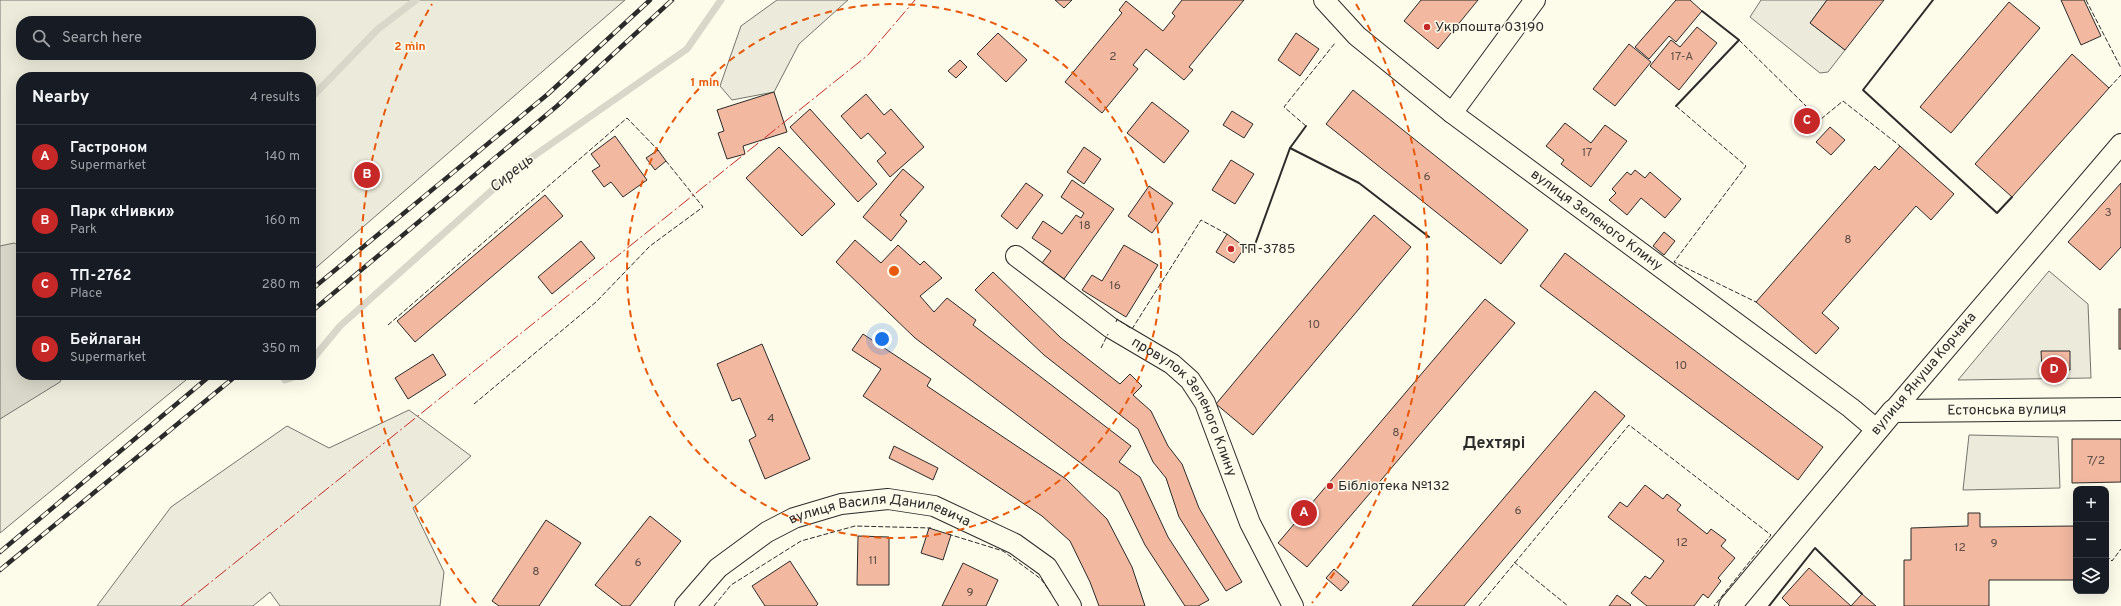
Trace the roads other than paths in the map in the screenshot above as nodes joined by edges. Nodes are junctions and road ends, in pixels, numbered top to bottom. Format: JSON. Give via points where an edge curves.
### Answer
{"nodes":[{"id":1,"x":1324,"y":0,"type":"edge"},
{"id":2,"x":1535,"y":0,"type":"edge"},
{"id":3,"x":1452,"y":114,"type":"junction"},
{"id":4,"x":2121,"y":144,"type":"edge"},
{"id":5,"x":1016,"y":256,"type":"dead end"},
{"id":6,"x":2121,"y":410,"type":"edge"},
{"id":7,"x":1893,"y":411,"type":"junction"},
{"id":8,"x":1877,"y":430,"type":"junction"},
{"id":9,"x":685,"y":606,"type":"edge"},
{"id":10,"x":1071,"y":606,"type":"edge"},
{"id":11,"x":1293,"y":606,"type":"edge"},
{"id":12,"x":1730,"y":606,"type":"edge"}],
"edges":[{"from":1,"to":3,"type":"street","name":"вулиця Зеленого Клину","via":[[1357,36]]},
{"from":2,"to":3,"type":"street"},
{"from":3,"to":8,"type":"street","name":"вулиця Зеленого Клину","via":[[1851,408]]},
{"from":4,"to":7,"type":"street","name":"вулиця Януша Корчака"},
{"from":5,"to":11,"type":"street","name":"провулок Зеленого Клину","via":[[1111,328],[1172,364],[1190,380],[1205,403],[1250,524]]},
{"from":6,"to":7,"type":"street","name":"Естонська вулиця"},
{"from":7,"to":8,"type":"street","name":"вулиця Януша Корчака"},
{"from":8,"to":12,"type":"street","name":"вулиця Януша Корчака"},
{"from":9,"to":10,"type":"street","name":"вулиця Василя Данилевича","via":[[718,568],[767,532],[794,518],[841,504],[888,499],[934,506],[1015,544],[1046,566]]}]}
